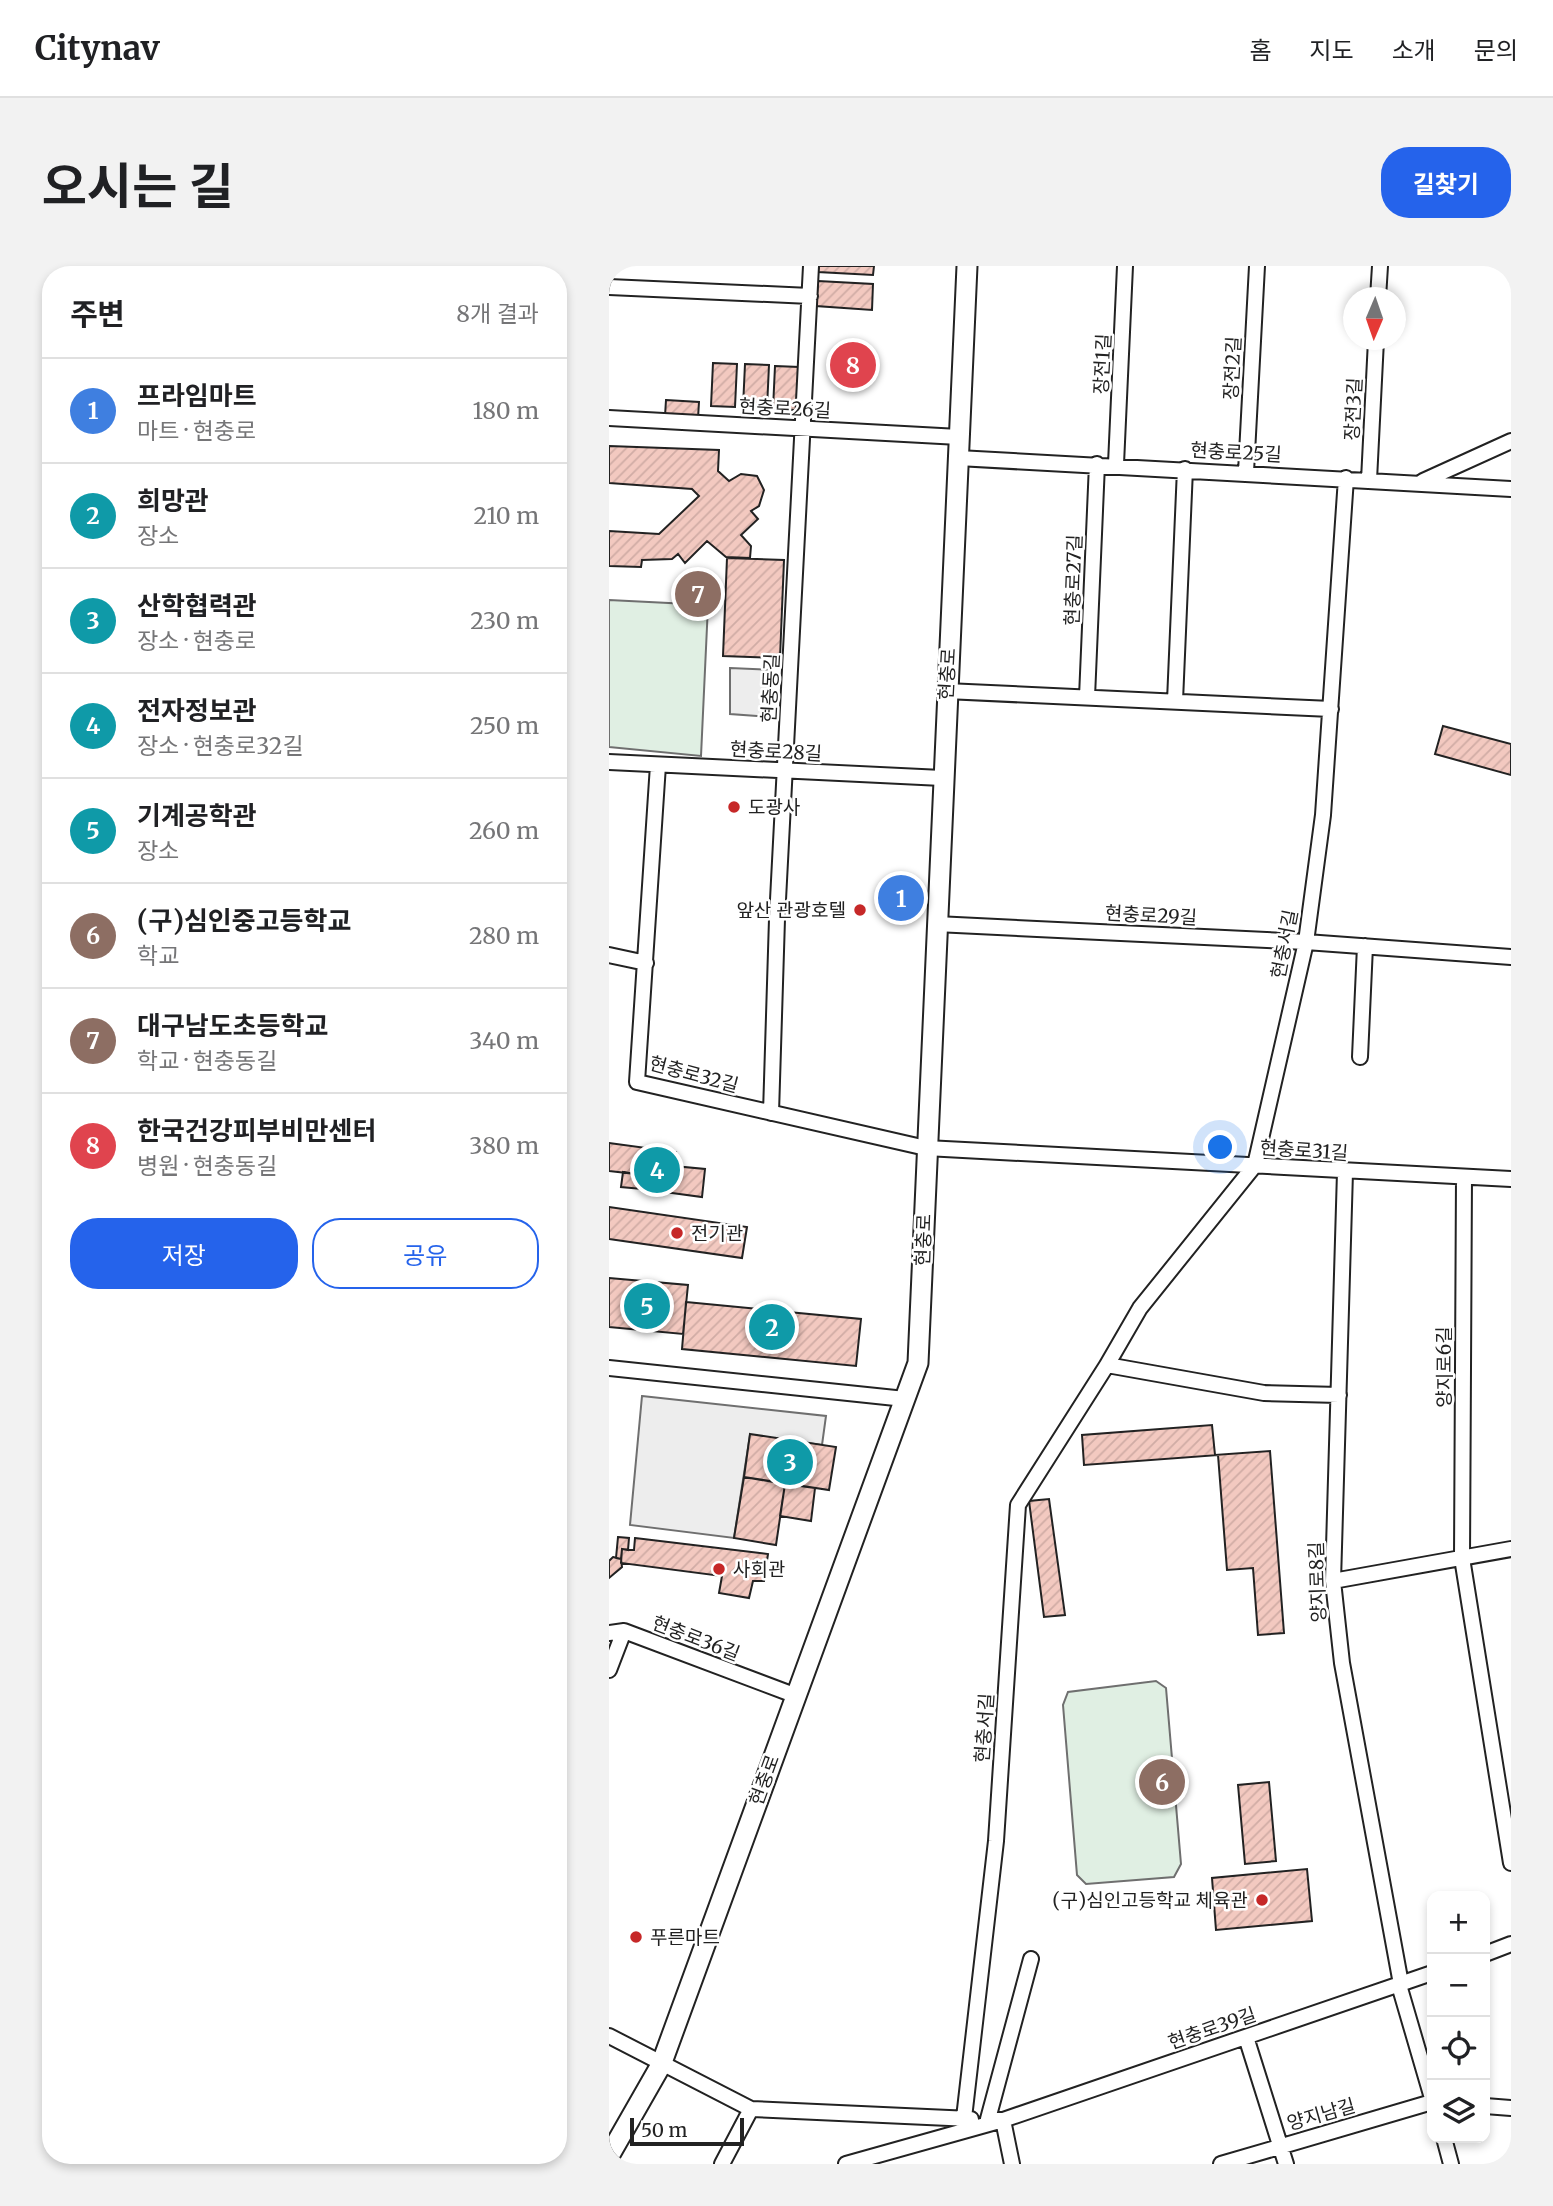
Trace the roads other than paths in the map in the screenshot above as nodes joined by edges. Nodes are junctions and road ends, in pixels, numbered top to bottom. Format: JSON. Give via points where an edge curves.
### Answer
{"nodes":[{"id":1,"x":811,"y":266,"type":"edge"},
{"id":2,"x":967,"y":266,"type":"edge"},
{"id":3,"x":1125,"y":266,"type":"edge"},
{"id":4,"x":1257,"y":266,"type":"edge"},
{"id":5,"x":1380,"y":266,"type":"edge"},
{"id":6,"x":609,"y":287,"type":"edge"},
{"id":7,"x":1379,"y":287,"type":"edge"},
{"id":8,"x":810,"y":296,"type":"junction"},
{"id":9,"x":1376,"y":350,"type":"edge"},
{"id":10,"x":609,"y":418,"type":"edge"},
{"id":11,"x":803,"y":429,"type":"junction"},
{"id":12,"x":959,"y":437,"type":"junction"},
{"id":13,"x":1511,"y":442,"type":"edge"},
{"id":14,"x":958,"y":458,"type":"junction"},
{"id":15,"x":1097,"y":464,"type":"junction"},
{"id":16,"x":1116,"y":464,"type":"junction"},
{"id":17,"x":1185,"y":469,"type":"junction"},
{"id":18,"x":1246,"y":472,"type":"junction"},
{"id":19,"x":1346,"y":478,"type":"junction"},
{"id":20,"x":1369,"y":480,"type":"junction"},
{"id":21,"x":1418,"y":483,"type":"junction"},
{"id":22,"x":1511,"y":489,"type":"edge"},
{"id":23,"x":946,"y":691,"type":"junction"},
{"id":24,"x":1087,"y":697,"type":"junction"},
{"id":25,"x":1175,"y":701,"type":"junction"},
{"id":26,"x":1331,"y":709,"type":"junction"},
{"id":27,"x":609,"y":762,"type":"edge"},
{"id":28,"x":659,"y":765,"type":"junction"},
{"id":29,"x":785,"y":771,"type":"junction"},
{"id":30,"x":942,"y":778,"type":"junction"},
{"id":31,"x":936,"y":924,"type":"junction"},
{"id":32,"x":1306,"y":942,"type":"junction"},
{"id":33,"x":1365,"y":946,"type":"junction"},
{"id":34,"x":609,"y":955,"type":"edge"},
{"id":35,"x":1511,"y":957,"type":"edge"},
{"id":36,"x":646,"y":963,"type":"junction"},
{"id":37,"x":1360,"y":1057,"type":"dead end"},
{"id":38,"x":771,"y":1113,"type":"junction"},
{"id":39,"x":926,"y":1148,"type":"junction"},
{"id":40,"x":1255,"y":1166,"type":"junction"},
{"id":41,"x":1345,"y":1172,"type":"junction"},
{"id":42,"x":1464,"y":1177,"type":"junction"},
{"id":43,"x":1511,"y":1179,"type":"edge"},
{"id":44,"x":1107,"y":1365,"type":"junction"},
{"id":45,"x":609,"y":1368,"type":"edge"},
{"id":46,"x":1339,"y":1395,"type":"junction"},
{"id":47,"x":905,"y":1399,"type":"junction"},
{"id":48,"x":1511,"y":1549,"type":"edge"},
{"id":49,"x":1462,"y":1558,"type":"junction"},
{"id":50,"x":1333,"y":1581,"type":"junction"},
{"id":51,"x":617,"y":1632,"type":"edge"},
{"id":52,"x":609,"y":1670,"type":"edge"},
{"id":53,"x":794,"y":1695,"type":"junction"},
{"id":54,"x":1511,"y":1863,"type":"edge"},
{"id":55,"x":1511,"y":1944,"type":"edge"},
{"id":56,"x":1490,"y":1952,"type":"edge"},
{"id":57,"x":1031,"y":1959,"type":"dead end"},
{"id":58,"x":1427,"y":1975,"type":"edge"},
{"id":59,"x":1400,"y":1984,"type":"junction"},
{"id":60,"x":609,"y":2036,"type":"edge"},
{"id":61,"x":1246,"y":2037,"type":"junction"},
{"id":62,"x":662,"y":2063,"type":"junction"},
{"id":63,"x":1427,"y":2082,"type":"edge"},
{"id":64,"x":1427,"y":2102,"type":"edge"},
{"id":65,"x":1490,"y":2106,"type":"edge"},
{"id":66,"x":1511,"y":2108,"type":"edge"},
{"id":67,"x":751,"y":2109,"type":"junction"},
{"id":68,"x":964,"y":2118,"type":"junction"},
{"id":69,"x":988,"y":2119,"type":"junction"},
{"id":70,"x":1003,"y":2120,"type":"junction"},
{"id":71,"x":1445,"y":2143,"type":"edge"},
{"id":72,"x":1280,"y":2146,"type":"junction"},
{"id":73,"x":609,"y":2156,"type":"edge"},
{"id":74,"x":722,"y":2164,"type":"edge"},
{"id":75,"x":846,"y":2164,"type":"edge"},
{"id":76,"x":1012,"y":2164,"type":"edge"},
{"id":77,"x":1221,"y":2164,"type":"edge"},
{"id":78,"x":1286,"y":2164,"type":"edge"},
{"id":79,"x":1451,"y":2164,"type":"edge"}],
"edges":[{"from":1,"to":8,"type":"street","name":"현충동길"},
{"from":2,"to":12,"type":"main road","name":"현충로"},
{"from":3,"to":16,"type":"street","name":"장전1길"},
{"from":4,"to":18,"type":"street","name":"장전2길"},
{"from":5,"to":7,"type":"street"},
{"from":6,"to":8,"type":"street"},
{"from":8,"to":11,"type":"street","name":"현충동길"},
{"from":9,"to":20,"type":"street","name":"장전3길"},
{"from":10,"to":11,"type":"street","name":"현충로26길"},
{"from":11,"to":12,"type":"street","name":"현충로26길"},
{"from":11,"to":29,"type":"street","name":"현충동길"},
{"from":12,"to":14,"type":"main road","name":"현충로"},
{"from":13,"to":21,"type":"street"},
{"from":14,"to":15,"type":"street","name":"현충로25길"},
{"from":14,"to":23,"type":"main road","name":"현충로"},
{"from":15,"to":16,"type":"street","name":"현충로25길"},
{"from":15,"to":24,"type":"street","name":"현충로27길"},
{"from":16,"to":17,"type":"street","name":"현충로25길"},
{"from":17,"to":18,"type":"street","name":"현충로25길"},
{"from":17,"to":25,"type":"street"},
{"from":18,"to":19,"type":"street","name":"현충로25길"},
{"from":19,"to":20,"type":"street","name":"현충로25길"},
{"from":19,"to":26,"type":"street","name":"현충서길"},
{"from":20,"to":21,"type":"street","name":"현충로25길"},
{"from":21,"to":22,"type":"street","name":"현충로25길"},
{"from":23,"to":24,"type":"street"},
{"from":23,"to":30,"type":"main road","name":"현충로"},
{"from":24,"to":25,"type":"street"},
{"from":25,"to":26,"type":"street"},
{"from":26,"to":32,"type":"street","name":"현충서길"},
{"from":27,"to":28,"type":"street","name":"현충로28길"},
{"from":28,"to":29,"type":"street","name":"현충로28길"},
{"from":28,"to":36,"type":"street","name":"현충로32길"},
{"from":29,"to":30,"type":"street","name":"현충로28길"},
{"from":29,"to":38,"type":"street","name":"현충동길"},
{"from":30,"to":31,"type":"main road","name":"현충로"},
{"from":31,"to":32,"type":"street","name":"현충로29길"},
{"from":31,"to":39,"type":"main road","name":"현충로"},
{"from":32,"to":33,"type":"street","name":"현충로29길"},
{"from":32,"to":40,"type":"street","name":"현충서길"},
{"from":33,"to":35,"type":"street","name":"현충로29길"},
{"from":33,"to":37,"type":"street"},
{"from":34,"to":36,"type":"street"},
{"from":36,"to":38,"type":"street","name":"현충로32길","via":[[637,1082]]},
{"from":38,"to":39,"type":"street","name":"현충로32길"},
{"from":39,"to":40,"type":"street","name":"현충로31길"},
{"from":39,"to":47,"type":"main road","name":"현충로","via":[[918,1363]]},
{"from":40,"to":41,"type":"street","name":"현충로31길"},
{"from":40,"to":44,"type":"street","name":"현충서길","via":[[1140,1308]]},
{"from":41,"to":42,"type":"street","name":"현충로31길"},
{"from":41,"to":46,"type":"street","name":"양지로8길"},
{"from":42,"to":43,"type":"street","name":"현충로31길"},
{"from":42,"to":49,"type":"street","name":"양지로6길"},
{"from":44,"to":46,"type":"street","via":[[1264,1393]]},
{"from":44,"to":68,"type":"street","name":"현충서길","via":[[1018,1505],[996,1841]]},
{"from":45,"to":47,"type":"street"},
{"from":46,"to":50,"type":"street","name":"양지로8길"},
{"from":47,"to":53,"type":"main road","name":"현충로"},
{"from":48,"to":49,"type":"street"},
{"from":49,"to":50,"type":"street"},
{"from":49,"to":54,"type":"street","name":"양지로6길"},
{"from":50,"to":59,"type":"street","name":"양지로8길","via":[[1342,1663]]},
{"from":51,"to":52,"type":"street","name":"현충로36길"},
{"from":51,"to":53,"type":"street","name":"현충로36길"},
{"from":53,"to":62,"type":"main road","name":"현충로"},
{"from":55,"to":56,"type":"street"},
{"from":57,"to":69,"type":"street"},
{"from":58,"to":59,"type":"street","name":"현충로39길"},
{"from":59,"to":61,"type":"street","name":"현충로39길"},
{"from":59,"to":63,"type":"street","name":"양지로8길"},
{"from":60,"to":62,"type":"street","name":"현충로39길"},
{"from":61,"to":70,"type":"street","name":"현충로39길"},
{"from":61,"to":72,"type":"street"},
{"from":62,"to":67,"type":"street","name":"현충로39길"},
{"from":62,"to":73,"type":"main road","name":"현충로"},
{"from":64,"to":72,"type":"street","name":"양지남길"},
{"from":65,"to":66,"type":"street"},
{"from":67,"to":68,"type":"street","name":"현충로39길"},
{"from":67,"to":74,"type":"street"},
{"from":68,"to":69,"type":"street","name":"현충로39길"},
{"from":69,"to":70,"type":"street","name":"현충로39길"},
{"from":70,"to":75,"type":"street","name":"현충로39길"},
{"from":70,"to":76,"type":"street"},
{"from":71,"to":79,"type":"street"},
{"from":72,"to":77,"type":"street","name":"양지남길"},
{"from":72,"to":78,"type":"street"}]}
